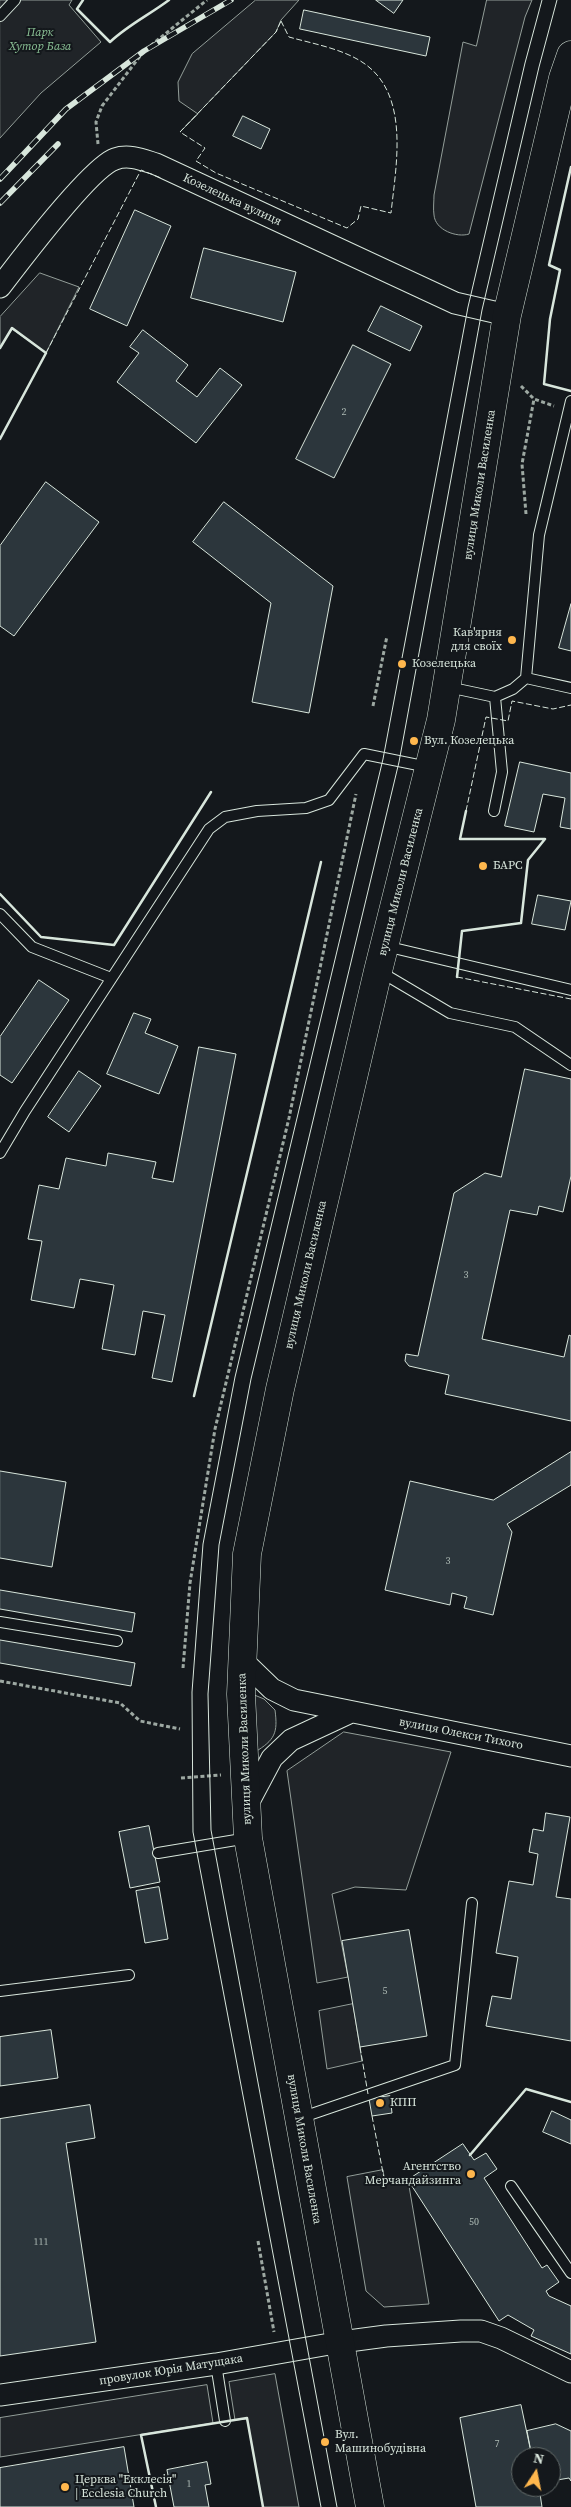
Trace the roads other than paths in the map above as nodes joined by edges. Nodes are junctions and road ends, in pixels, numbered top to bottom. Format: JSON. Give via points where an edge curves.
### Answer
{"nodes":[{"id":1,"x":15,"y":0,"type":"edge"},
{"id":2,"x":0,"y":16,"type":"edge"},
{"id":3,"x":571,"y":55,"type":"edge"},
{"id":4,"x":0,"y":287,"type":"edge"},
{"id":5,"x":508,"y":315,"type":"junction"},
{"id":6,"x":571,"y":400,"type":"edge"},
{"id":7,"x":526,"y":678,"type":"junction"},
{"id":8,"x":447,"y":687,"type":"junction"},
{"id":9,"x":571,"y":688,"type":"edge"},
{"id":10,"x":496,"y":697,"type":"junction"},
{"id":11,"x":429,"y":767,"type":"junction"},
{"id":12,"x":494,"y":811,"type":"dead end"},
{"id":13,"x":0,"y":914,"type":"edge"},
{"id":14,"x":381,"y":958,"type":"junction"},
{"id":15,"x":110,"y":978,"type":"junction"},
{"id":16,"x":571,"y":990,"type":"edge"},
{"id":17,"x":571,"y":1065,"type":"edge"},
{"id":18,"x":0,"y":1153,"type":"edge"},
{"id":19,"x":0,"y":1622,"type":"edge"},
{"id":20,"x":117,"y":1641,"type":"dead end"},
{"id":21,"x":242,"y":1660,"type":"junction"},
{"id":22,"x":351,"y":1712,"type":"junction"},
{"id":23,"x":571,"y":1756,"type":"edge"},
{"id":24,"x":246,"y":1808,"type":"junction"},
{"id":25,"x":248,"y":1838,"type":"junction"},
{"id":26,"x":158,"y":1853,"type":"dead end"},
{"id":27,"x":472,"y":1903,"type":"dead end"},
{"id":28,"x":129,"y":1975,"type":"dead end"},
{"id":29,"x":0,"y":1992,"type":"edge"},
{"id":30,"x":299,"y":2119,"type":"junction"},
{"id":31,"x":511,"y":2186,"type":"dead end"},
{"id":32,"x":571,"y":2273,"type":"edge"},
{"id":33,"x":341,"y":2342,"type":"junction"},
{"id":34,"x":216,"y":2364,"type":"junction"},
{"id":35,"x":571,"y":2372,"type":"edge"},
{"id":36,"x":0,"y":2395,"type":"edge"},
{"id":37,"x":225,"y":2421,"type":"dead end"},
{"id":38,"x":370,"y":2507,"type":"edge"}],
"edges":[{"from":1,"to":2,"type":"lane"},
{"from":3,"to":5,"type":"main road","name":"вулиця Миколи Василенка"},
{"from":4,"to":5,"type":"street","name":"Козелецька вулиця","via":[[100,168],[115,159],[136,157],[455,304]]},
{"from":5,"to":8,"type":"main road","name":"вулиця Миколи Василенка"},
{"from":6,"to":7,"type":"lane","via":[[539,536]]},
{"from":7,"to":9,"type":"lane"},
{"from":7,"to":10,"type":"lane"},
{"from":8,"to":10,"type":"lane"},
{"from":8,"to":11,"type":"main road","name":"вулиця Миколи Василенка"},
{"from":10,"to":12,"type":"lane","via":[[502,772]]},
{"from":11,"to":14,"type":"main road","name":"вулиця Миколи Василенка"},
{"from":11,"to":15,"type":"lane","via":[[364,754],[329,800],[306,808],[225,817],[209,829]]},
{"from":13,"to":15,"type":"lane","via":[[32,948]]},
{"from":14,"to":16,"type":"lane"},
{"from":14,"to":17,"type":"lane","via":[[450,1013],[515,1027]]},
{"from":14,"to":21,"type":"main road","name":"вулиця Миколи Василенка","via":[[280,1389],[247,1554]]},
{"from":15,"to":18,"type":"lane"},
{"from":19,"to":20,"type":"lane"},
{"from":21,"to":22,"type":"street","name":"вулиця Олекси Тихого","via":[[272,1689],[294,1700]]},
{"from":21,"to":24,"type":"main road","name":"вулиця Миколи Василенка"},
{"from":22,"to":23,"type":"street","name":"вулиця Олекси Тихого"},
{"from":22,"to":24,"type":"street","via":[[291,1740],[272,1758]]},
{"from":24,"to":25,"type":"main road","name":"вулиця Миколи Василенка"},
{"from":25,"to":26,"type":"lane"},
{"from":25,"to":30,"type":"main road","name":"вулиця Миколи Василенка"},
{"from":27,"to":30,"type":"lane","via":[[455,2065]]},
{"from":28,"to":29,"type":"lane"},
{"from":30,"to":33,"type":"main road","name":"вулиця Миколи Василенка"},
{"from":31,"to":32,"type":"lane"},
{"from":33,"to":34,"type":"street","name":"провулок Юрія Матущака"},
{"from":33,"to":35,"type":"street","name":"провулок Юрія Матущака","via":[[481,2331]]},
{"from":33,"to":38,"type":"main road","name":"вулиця Миколи Василенка"},
{"from":34,"to":36,"type":"street","name":"провулок Юрія Матущака"},
{"from":34,"to":37,"type":"lane"}]}
